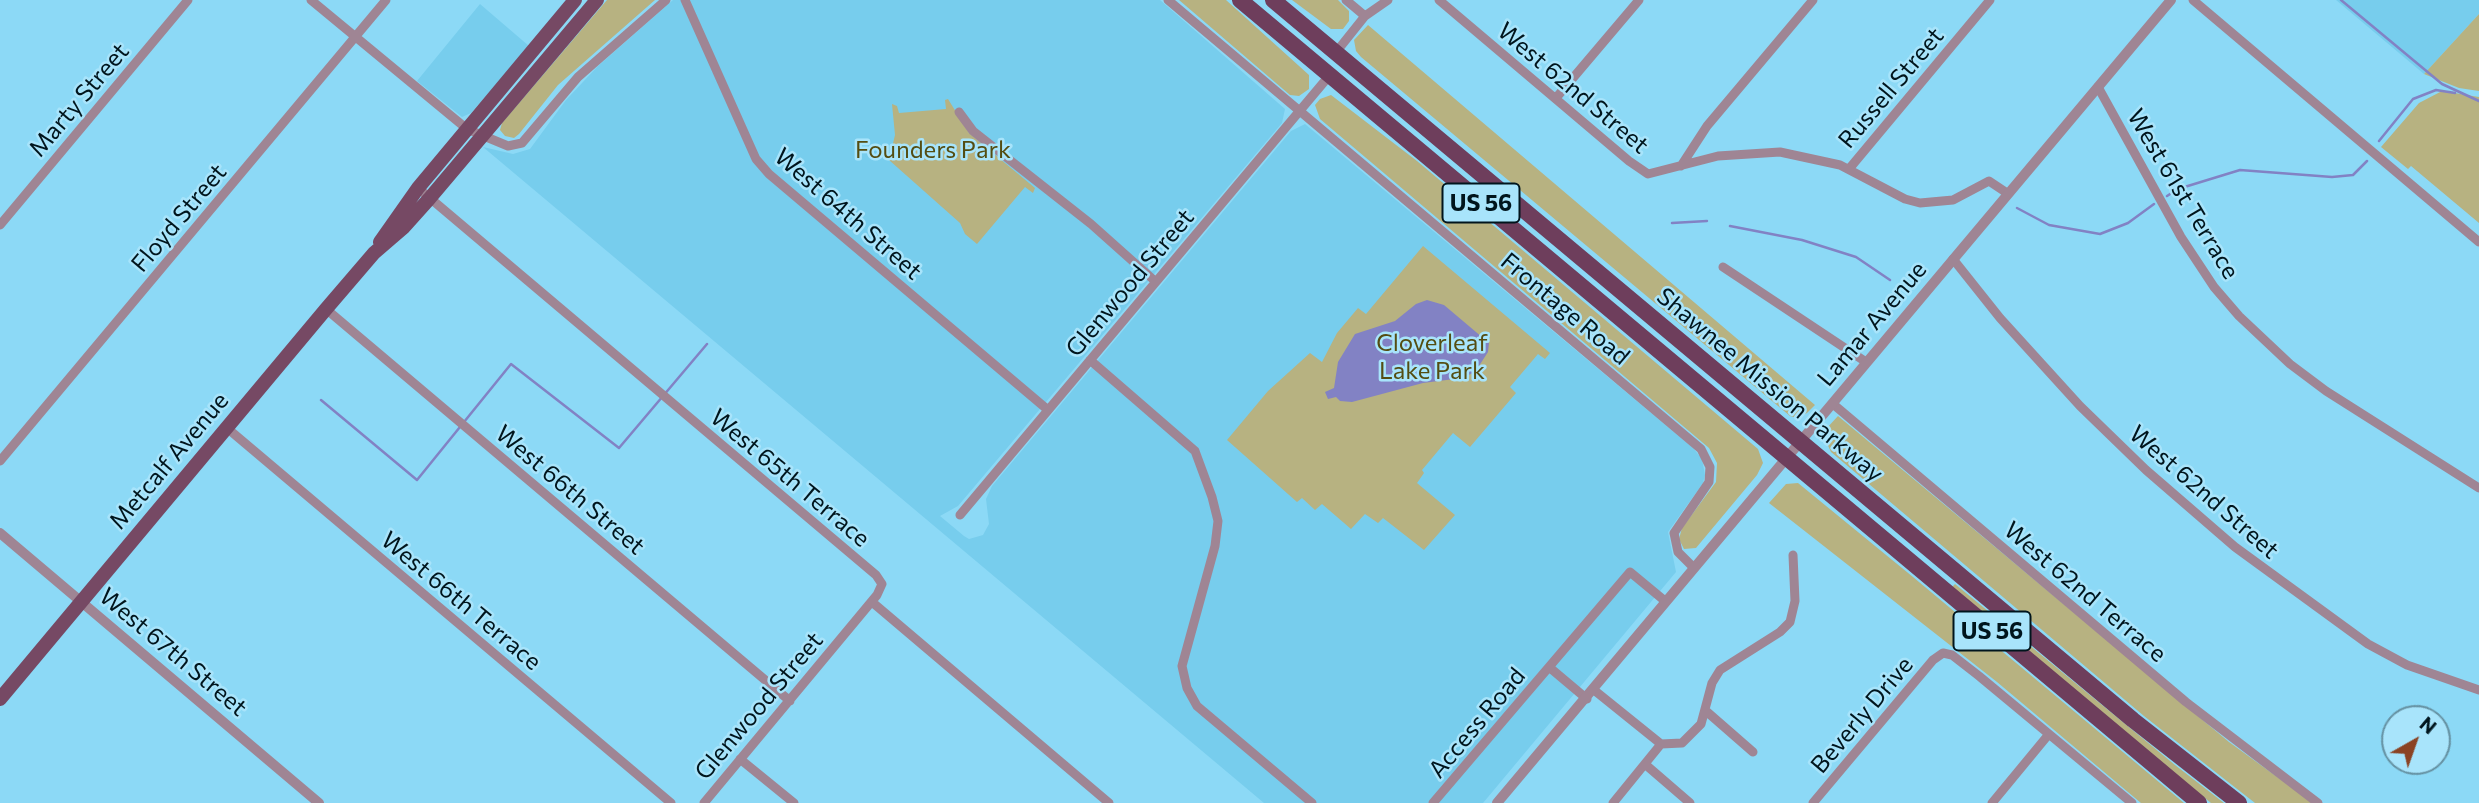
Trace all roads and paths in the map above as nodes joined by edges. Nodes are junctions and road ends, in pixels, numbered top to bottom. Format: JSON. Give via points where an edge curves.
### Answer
{"nodes":[{"id":1,"x":187,"y":0,"type":"edge"},
{"id":2,"x":311,"y":0,"type":"edge"},
{"id":3,"x":386,"y":0,"type":"edge"},
{"id":4,"x":575,"y":0,"type":"edge"},
{"id":5,"x":597,"y":0,"type":"edge"},
{"id":6,"x":666,"y":0,"type":"edge"},
{"id":7,"x":685,"y":0,"type":"edge"},
{"id":8,"x":1168,"y":0,"type":"edge"},
{"id":9,"x":1240,"y":0,"type":"edge"},
{"id":10,"x":1273,"y":0,"type":"edge"},
{"id":11,"x":1346,"y":0,"type":"edge"},
{"id":12,"x":1388,"y":0,"type":"edge"},
{"id":13,"x":1439,"y":0,"type":"edge"},
{"id":14,"x":1639,"y":0,"type":"edge"},
{"id":15,"x":1813,"y":0,"type":"edge"},
{"id":16,"x":1990,"y":0,"type":"edge"},
{"id":17,"x":2171,"y":0,"type":"edge"},
{"id":18,"x":2193,"y":0,"type":"edge"},
{"id":19,"x":1365,"y":16,"type":"junction"},
{"id":20,"x":355,"y":37,"type":"junction"},
{"id":21,"x":1300,"y":51,"type":"junction"},
{"id":22,"x":1337,"y":51,"type":"junction"},
{"id":23,"x":1329,"y":76,"type":"junction"},
{"id":24,"x":1365,"y":76,"type":"junction"},
{"id":25,"x":2098,"y":87,"type":"junction"},
{"id":26,"x":1556,"y":98,"type":"junction"},
{"id":27,"x":1301,"y":111,"type":"junction"},
{"id":28,"x":959,"y":112,"type":"dead end"},
{"id":29,"x":467,"y":129,"type":"junction"},
{"id":30,"x":483,"y":136,"type":"junction"},
{"id":31,"x":1681,"y":166,"type":"junction"},
{"id":32,"x":1849,"y":169,"type":"junction"},
{"id":33,"x":418,"y":188,"type":"junction"},
{"id":34,"x":2007,"y":193,"type":"junction"},
{"id":35,"x":429,"y":199,"type":"junction"},
{"id":36,"x":0,"y":225,"type":"edge"},
{"id":37,"x":2479,"y":242,"type":"edge"},
{"id":38,"x":374,"y":253,"type":"junction"},
{"id":39,"x":1953,"y":259,"type":"junction"},
{"id":40,"x":1723,"y":267,"type":"dead end"},
{"id":41,"x":1156,"y":282,"type":"junction"},
{"id":42,"x":326,"y":309,"type":"junction"},
{"id":43,"x":1090,"y":360,"type":"junction"},
{"id":44,"x":1866,"y":362,"type":"junction"},
{"id":45,"x":1833,"y":404,"type":"junction"},
{"id":46,"x":1048,"y":410,"type":"junction"},
{"id":47,"x":227,"y":428,"type":"junction"},
{"id":48,"x":1802,"y":441,"type":"junction"},
{"id":49,"x":1787,"y":459,"type":"junction"},
{"id":50,"x":0,"y":461,"type":"edge"},
{"id":51,"x":2479,"y":488,"type":"edge"},
{"id":52,"x":960,"y":515,"type":"dead end"},
{"id":53,"x":0,"y":533,"type":"edge"},
{"id":54,"x":1793,"y":555,"type":"dead end"},
{"id":55,"x":1694,"y":568,"type":"junction"},
{"id":56,"x":1665,"y":601,"type":"junction"},
{"id":57,"x":82,"y":602,"type":"junction"},
{"id":58,"x":872,"y":602,"type":"junction"},
{"id":59,"x":1549,"y":667,"type":"junction"},
{"id":60,"x":1594,"y":690,"type":"junction"},
{"id":61,"x":2479,"y":690,"type":"edge"},
{"id":62,"x":0,"y":699,"type":"edge"},
{"id":63,"x":1587,"y":699,"type":"junction"},
{"id":64,"x":790,"y":701,"type":"junction"},
{"id":65,"x":1706,"y":711,"type":"junction"},
{"id":66,"x":2049,"y":734,"type":"junction"},
{"id":67,"x":1661,"y":744,"type":"junction"},
{"id":68,"x":1753,"y":751,"type":"dead end"},
{"id":69,"x":740,"y":759,"type":"junction"},
{"id":70,"x":1646,"y":765,"type":"junction"},
{"id":71,"x":314,"y":801,"type":"edge"},
{"id":72,"x":671,"y":803,"type":"edge"},
{"id":73,"x":704,"y":803,"type":"edge"},
{"id":74,"x":794,"y":803,"type":"edge"},
{"id":75,"x":1107,"y":803,"type":"edge"},
{"id":76,"x":1312,"y":803,"type":"edge"},
{"id":77,"x":1433,"y":803,"type":"edge"},
{"id":78,"x":1497,"y":803,"type":"edge"},
{"id":79,"x":1613,"y":803,"type":"edge"},
{"id":80,"x":1690,"y":803,"type":"edge"},
{"id":81,"x":1813,"y":803,"type":"edge"},
{"id":82,"x":1992,"y":803,"type":"edge"},
{"id":83,"x":2132,"y":803,"type":"edge"},
{"id":84,"x":2199,"y":803,"type":"edge"},
{"id":85,"x":2239,"y":803,"type":"edge"},
{"id":86,"x":2318,"y":803,"type":"edge"}],
"edges":[{"from":1,"to":36,"type":"street","name":"Marty Street"},
{"from":2,"to":20,"type":"street"},
{"from":3,"to":20,"type":"street","name":"Floyd Street"},
{"from":4,"to":29,"type":"main road","name":"Metcalf Avenue"},
{"from":5,"to":30,"type":"main road","name":"Metcalf Avenue"},
{"from":6,"to":30,"type":"street","via":[[578,77],[522,143],[508,146]]},
{"from":7,"to":46,"type":"street","name":"West 64th Street","via":[[756,159]]},
{"from":8,"to":27,"type":"street","name":"Frontage Road"},
{"from":9,"to":21,"type":"highway","name":"Shawnee Mission Parkway","number":"US 56"},
{"from":10,"to":22,"type":"highway","name":"Shawnee Mission Parkway","number":"US 56"},
{"from":11,"to":19,"type":"street"},
{"from":12,"to":19,"type":"street"},
{"from":13,"to":26,"type":"street","name":"West 62nd Street"},
{"from":14,"to":26,"type":"street"},
{"from":15,"to":31,"type":"street","via":[[1707,125]]},
{"from":16,"to":32,"type":"street","name":"Russell Street"},
{"from":17,"to":25,"type":"street","name":"Lamar Avenue"},
{"from":18,"to":37,"type":"street"},
{"from":19,"to":22,"type":"street"},
{"from":20,"to":29,"type":"street"},
{"from":20,"to":50,"type":"street","name":"Floyd Street"},
{"from":21,"to":22,"type":"highway"},
{"from":21,"to":23,"type":"highway","name":"Shawnee Mission Parkway","number":"US 56"},
{"from":22,"to":24,"type":"highway","name":"Shawnee Mission Parkway","number":"US 56"},
{"from":23,"to":24,"type":"highway"},
{"from":23,"to":27,"type":"street","name":"Glenwood Street"},
{"from":23,"to":49,"type":"highway","name":"Shawnee Mission Parkway","number":"US 56"},
{"from":24,"to":48,"type":"highway","name":"Shawnee Mission Parkway","number":"US 56"},
{"from":25,"to":34,"type":"street","name":"Lamar Avenue"},
{"from":25,"to":51,"type":"street","name":"West 61st Terrace","via":[[2181,237],[2239,316],[2326,391]]},
{"from":26,"to":31,"type":"street","name":"West 62nd Street","via":[[1645,172]]},
{"from":27,"to":41,"type":"street","name":"Glenwood Street"},
{"from":27,"to":55,"type":"street","name":"Frontage Road","via":[[1701,449],[1710,467],[1709,482],[1674,533],[1678,552]]},
{"from":28,"to":41,"type":"street","via":[[973,131]]},
{"from":29,"to":30,"type":"street"},
{"from":29,"to":33,"type":"main road","name":"Metcalf Avenue"},
{"from":30,"to":35,"type":"main road","name":"Metcalf Avenue"},
{"from":31,"to":32,"type":"street","name":"West 62nd Street","via":[[1766,151]]},
{"from":32,"to":34,"type":"street","name":"West 62nd Street","via":[[1920,203],[1953,201],[1989,181]]},
{"from":33,"to":35,"type":"street","name":"West 65th Terrace"},
{"from":33,"to":38,"type":"main road","name":"Metcalf Avenue"},
{"from":34,"to":39,"type":"street","name":"Lamar Avenue"},
{"from":35,"to":38,"type":"main road","name":"Metcalf Avenue"},
{"from":35,"to":58,"type":"street","name":"West 65th Terrace","via":[[876,575],[882,584]]},
{"from":38,"to":42,"type":"main road","name":"Metcalf Avenue"},
{"from":39,"to":44,"type":"street","name":"Lamar Avenue"},
{"from":39,"to":61,"type":"street","name":"West 62nd Street","via":[[2088,415],[2235,547],[2368,644],[2407,665]]},
{"from":40,"to":44,"type":"street"},
{"from":41,"to":43,"type":"street","name":"Glenwood Street"},
{"from":42,"to":47,"type":"main road","name":"Metcalf Avenue"},
{"from":42,"to":64,"type":"street","name":"West 66th Street"},
{"from":43,"to":46,"type":"street","name":"Glenwood Street"},
{"from":43,"to":76,"type":"street","via":[[1195,451],[1212,497],[1218,521],[1215,546],[1182,666],[1187,688],[1197,706]]},
{"from":44,"to":45,"type":"street","name":"Lamar Avenue"},
{"from":45,"to":48,"type":"street","name":"Lamar Avenue"},
{"from":45,"to":86,"type":"street","name":"West 62nd Terrace","via":[[2225,734]]},
{"from":46,"to":52,"type":"street","name":"Glenwood Street"},
{"from":47,"to":57,"type":"main road","name":"Metcalf Avenue"},
{"from":47,"to":72,"type":"street","name":"West 66th Terrace"},
{"from":48,"to":49,"type":"street","name":"Lamar Avenue"},
{"from":48,"to":85,"type":"highway","name":"Shawnee Mission Parkway","number":"US 56","via":[[2133,720]]},
{"from":49,"to":55,"type":"street","name":"Lamar Avenue"},
{"from":49,"to":84,"type":"highway","name":"Shawnee Mission Parkway","number":"US 56"},
{"from":53,"to":57,"type":"street","name":"West 67th Street"},
{"from":54,"to":65,"type":"street","via":[[1795,601],[1790,622],[1720,670]]},
{"from":55,"to":56,"type":"street","name":"Lamar Avenue"},
{"from":56,"to":59,"type":"street","name":"Access Road","via":[[1630,572]]},
{"from":56,"to":60,"type":"street","name":"Lamar Avenue"},
{"from":57,"to":62,"type":"main road","name":"Metcalf Avenue"},
{"from":57,"to":71,"type":"street","name":"West 67th Street"},
{"from":58,"to":64,"type":"street","name":"Glenwood Street"},
{"from":58,"to":75,"type":"street"},
{"from":59,"to":63,"type":"street","name":"Access Road"},
{"from":59,"to":77,"type":"street","name":"Access Road"},
{"from":60,"to":63,"type":"street","name":"Lamar Avenue"},
{"from":60,"to":67,"type":"street"},
{"from":63,"to":78,"type":"street","name":"Lamar Avenue"},
{"from":64,"to":69,"type":"street","name":"Glenwood Street"},
{"from":65,"to":67,"type":"street","via":[[1693,735],[1682,743]]},
{"from":65,"to":68,"type":"street"},
{"from":66,"to":81,"type":"street","name":"Beverly Drive","via":[[1952,655],[1943,653]]},
{"from":66,"to":82,"type":"street"},
{"from":66,"to":83,"type":"street"},
{"from":67,"to":70,"type":"street"},
{"from":69,"to":73,"type":"street","name":"Glenwood Street"},
{"from":69,"to":74,"type":"street"},
{"from":70,"to":79,"type":"street"},
{"from":70,"to":80,"type":"street"}]}
